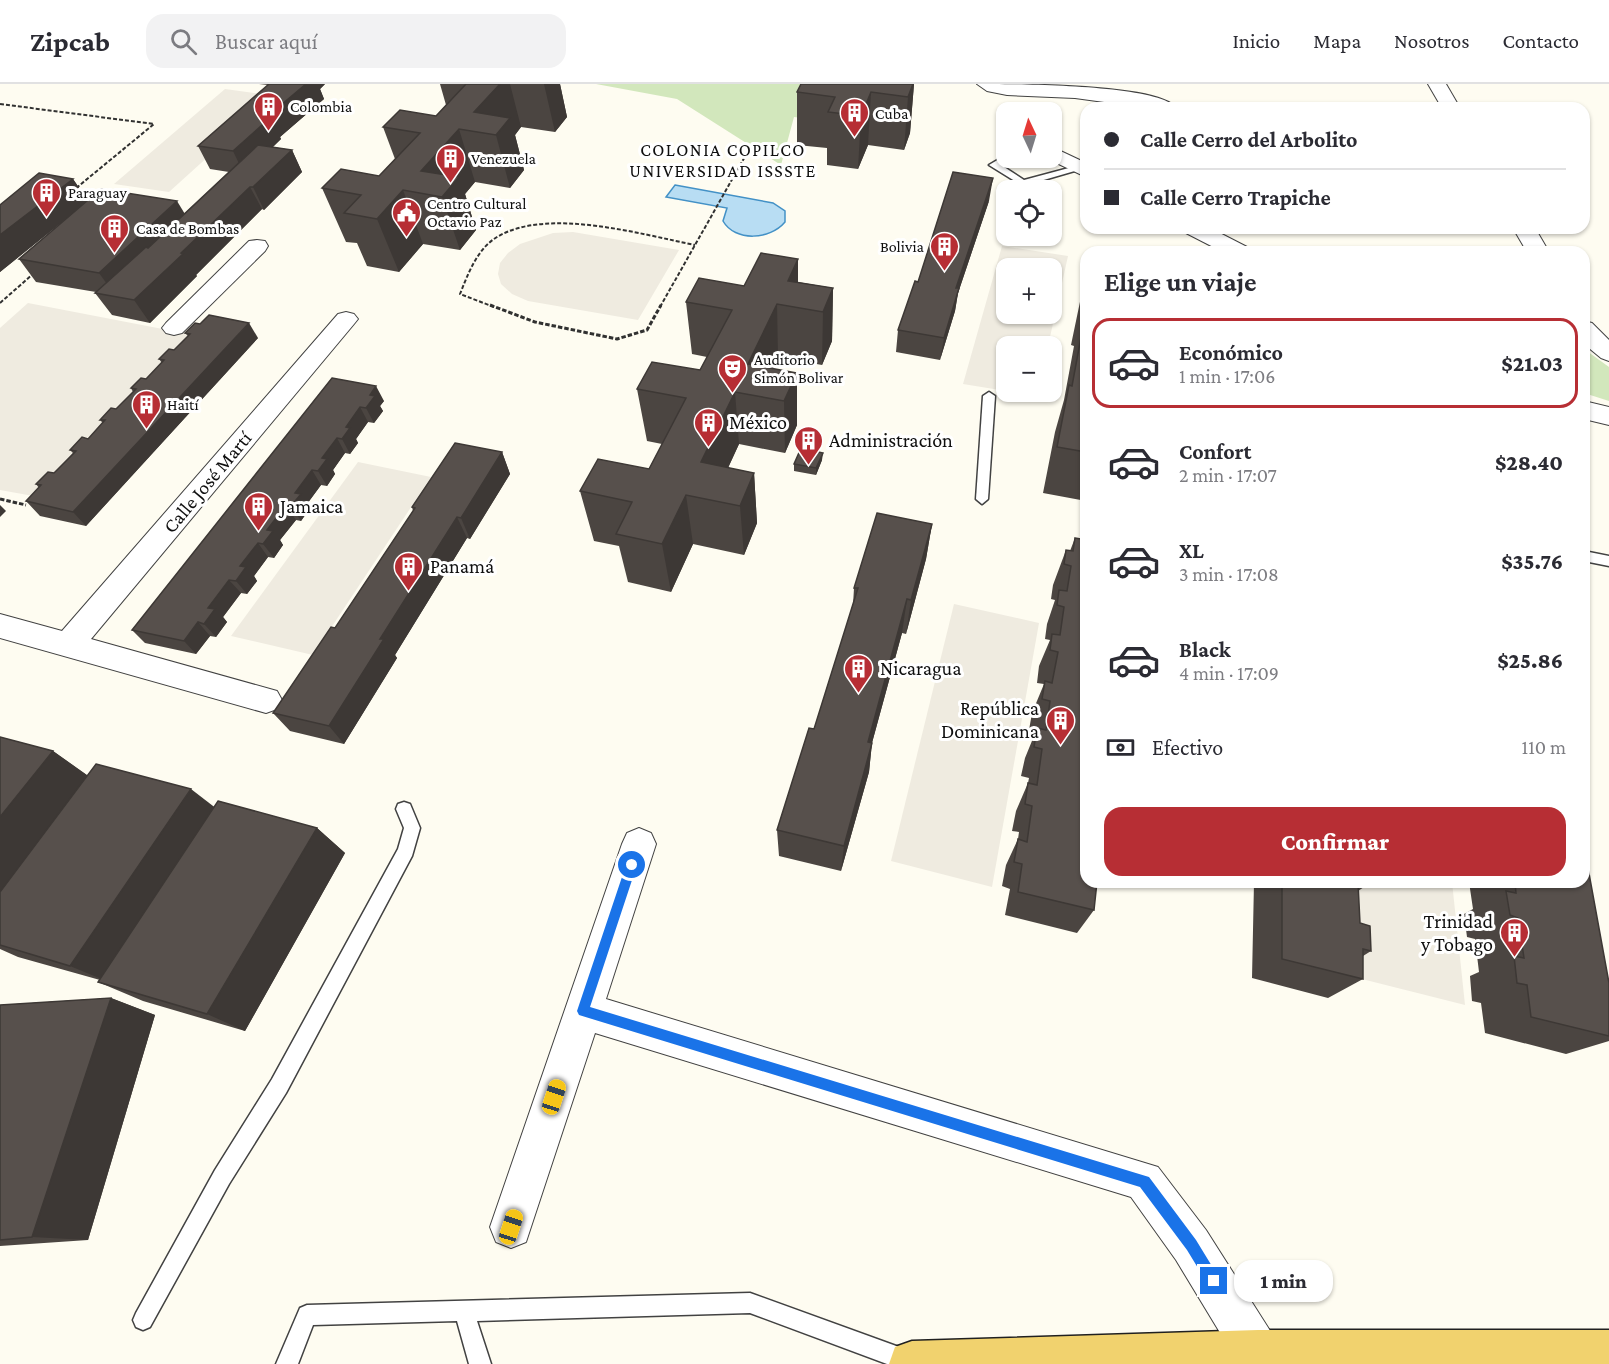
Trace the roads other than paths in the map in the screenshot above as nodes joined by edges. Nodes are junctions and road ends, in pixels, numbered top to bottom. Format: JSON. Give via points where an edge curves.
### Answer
{"nodes":[{"id":1,"x":1437,"y":84,"type":"edge"},
{"id":2,"x":994,"y":86,"type":"edge"},
{"id":3,"x":1042,"y":87,"type":"edge"},
{"id":4,"x":1151,"y":102,"type":"edge"},
{"id":5,"x":1448,"y":102,"type":"edge"},
{"id":6,"x":1062,"y":158,"type":"edge"},
{"id":7,"x":1080,"y":167,"type":"edge"},
{"id":8,"x":999,"y":168,"type":"edge"},
{"id":9,"x":1080,"y":170,"type":"edge"},
{"id":10,"x":1205,"y":234,"type":"edge"},
{"id":11,"x":257,"y":246,"type":"dead end"},
{"id":12,"x":1228,"y":246,"type":"edge"},
{"id":13,"x":346,"y":319,"type":"dead end"},
{"id":14,"x":174,"y":328,"type":"dead end"},
{"id":15,"x":1590,"y":337,"type":"edge"},
{"id":16,"x":1609,"y":353,"type":"edge"},
{"id":17,"x":989,"y":396,"type":"dead end"},
{"id":18,"x":1590,"y":411,"type":"edge"},
{"id":19,"x":1609,"y":416,"type":"edge"},
{"id":20,"x":982,"y":499,"type":"dead end"},
{"id":21,"x":1590,"y":557,"type":"edge"},
{"id":22,"x":1609,"y":561,"type":"edge"},
{"id":23,"x":0,"y":626,"type":"edge"},
{"id":24,"x":68,"y":645,"type":"junction"},
{"id":25,"x":266,"y":700,"type":"dead end"},
{"id":26,"x":404,"y":809,"type":"dead end"},
{"id":27,"x":639,"y":844,"type":"dead end"},
{"id":28,"x":583,"y":1011,"type":"junction"},
{"id":29,"x":511,"y":1227,"type":"dead end"},
{"id":30,"x":464,"y":1311,"type":"junction"},
{"id":31,"x":143,"y":1320,"type":"dead end"},
{"id":32,"x":1258,"y":1353,"type":"junction"},
{"id":33,"x":1600,"y":1357,"type":"edge"},
{"id":34,"x":287,"y":1364,"type":"edge"},
{"id":35,"x":480,"y":1364,"type":"edge"},
{"id":36,"x":913,"y":1364,"type":"edge"}],
"edges":[{"from":1,"to":5,"type":"street"},
{"from":2,"to":3,"type":"street","via":[[1023,106]]},
{"from":3,"to":4,"type":"street"},
{"from":6,"to":7,"type":"street"},
{"from":8,"to":9,"type":"lane","via":[[1023,183]]},
{"from":10,"to":12,"type":"street"},
{"from":11,"to":14,"type":"street"},
{"from":13,"to":24,"type":"street","name":"Calle José Martí"},
{"from":15,"to":16,"type":"street"},
{"from":17,"to":20,"type":"lane"},
{"from":18,"to":19,"type":"street"},
{"from":21,"to":22,"type":"lane"},
{"from":23,"to":24,"type":"street"},
{"from":24,"to":25,"type":"street"},
{"from":26,"to":31,"type":"lane","via":[[412,828],[405,851],[279,1086],[222,1177]]},
{"from":27,"to":28,"type":"street"},
{"from":28,"to":29,"type":"street"},
{"from":28,"to":32,"type":"street","via":[[1144,1181],[1191,1245]]},
{"from":30,"to":34,"type":"lane","via":[[307,1315]]},
{"from":30,"to":35,"type":"lane"},
{"from":30,"to":36,"type":"lane","via":[[750,1304]]},
{"from":32,"to":33,"type":"main road"},
{"from":32,"to":36,"type":"main road"}]}
